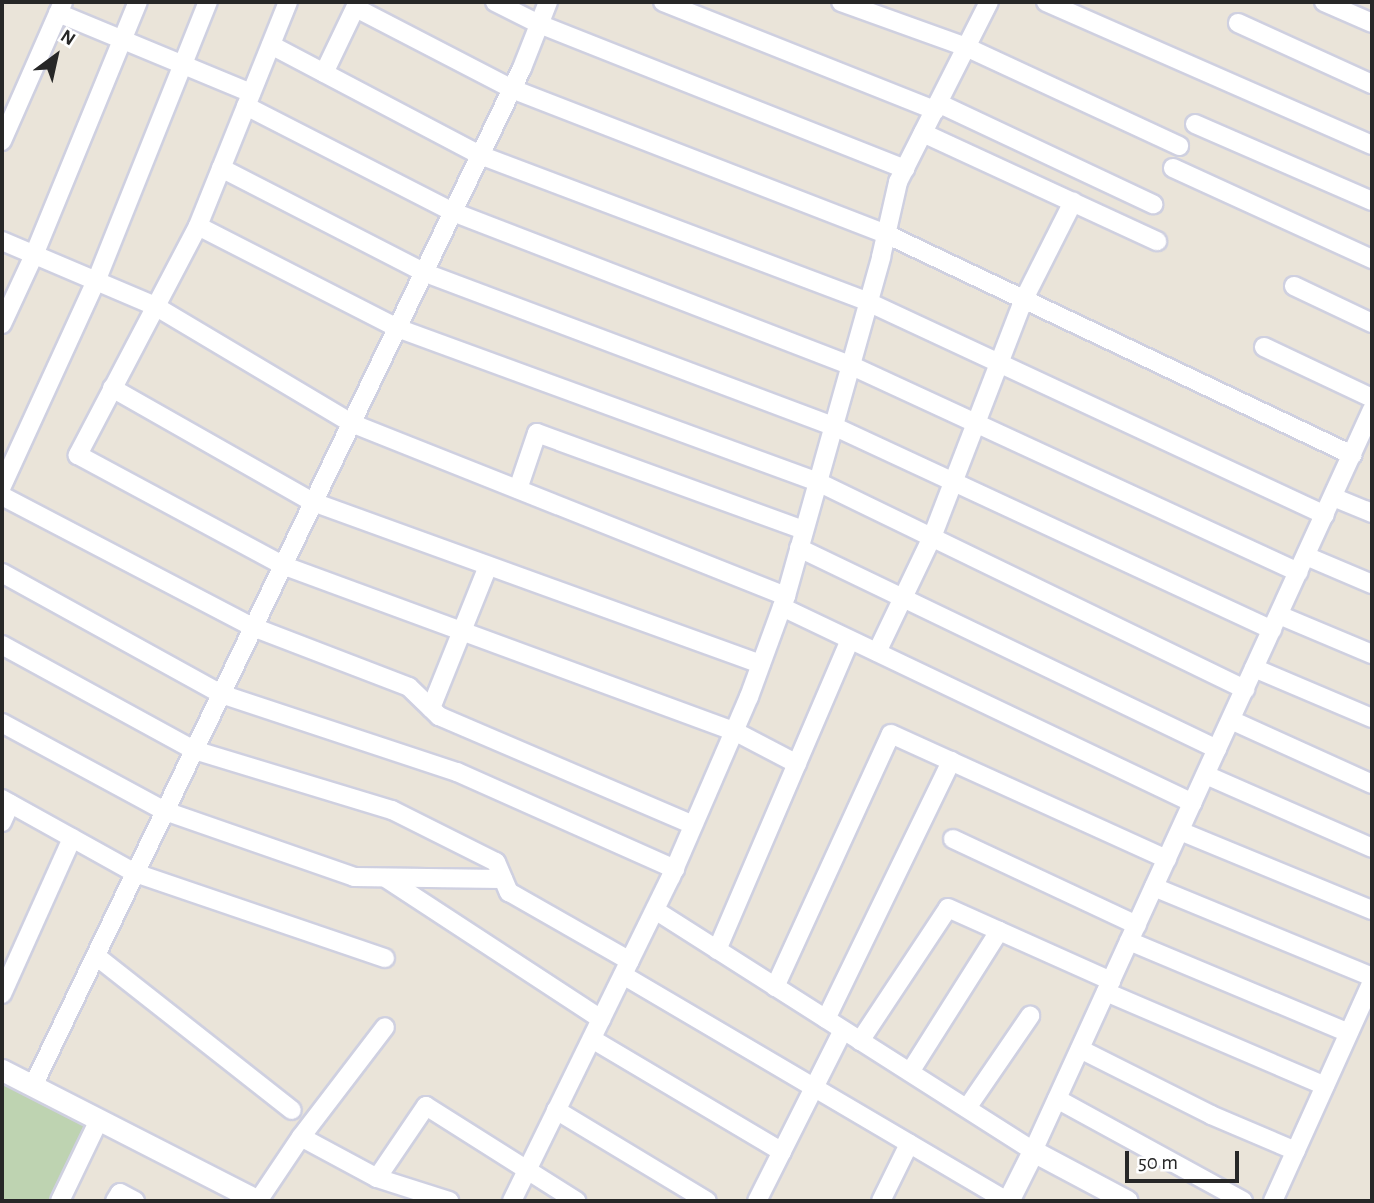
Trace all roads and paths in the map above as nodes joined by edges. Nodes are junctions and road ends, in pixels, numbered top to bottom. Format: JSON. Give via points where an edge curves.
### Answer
{"nodes":[{"id":1,"x":138,"y":2,"type":"edge"},
{"id":2,"x":208,"y":2,"type":"edge"},
{"id":3,"x":288,"y":2,"type":"edge"},
{"id":4,"x":495,"y":2,"type":"edge"},
{"id":5,"x":548,"y":2,"type":"edge"},
{"id":6,"x":663,"y":2,"type":"edge"},
{"id":7,"x":841,"y":2,"type":"edge"},
{"id":8,"x":989,"y":2,"type":"edge"},
{"id":9,"x":1046,"y":2,"type":"edge"},
{"id":10,"x":1326,"y":2,"type":"edge"},
{"id":11,"x":357,"y":5,"type":"edge"},
{"id":12,"x":60,"y":7,"type":"edge"},
{"id":13,"x":1238,"y":23,"type":"dead end"},
{"id":14,"x":1372,"y":23,"type":"edge"},
{"id":15,"x":539,"y":24,"type":"junction"},
{"id":16,"x":122,"y":40,"type":"junction"},
{"id":17,"x":271,"y":45,"type":"junction"},
{"id":18,"x":966,"y":47,"type":"junction"},
{"id":19,"x":183,"y":65,"type":"junction"},
{"id":20,"x":324,"y":73,"type":"junction"},
{"id":21,"x":1372,"y":84,"type":"edge"},
{"id":22,"x":512,"y":89,"type":"junction"},
{"id":23,"x":249,"y":99,"type":"junction"},
{"id":24,"x":936,"y":106,"type":"junction"},
{"id":25,"x":1195,"y":124,"type":"dead end"},
{"id":26,"x":923,"y":133,"type":"junction"},
{"id":27,"x":2,"y":141,"type":"edge"},
{"id":28,"x":1372,"y":145,"type":"edge"},
{"id":29,"x":1179,"y":146,"type":"dead end"},
{"id":30,"x":480,"y":155,"type":"junction"},
{"id":31,"x":221,"y":168,"type":"junction"},
{"id":32,"x":1173,"y":168,"type":"dead end"},
{"id":33,"x":905,"y":169,"type":"junction"},
{"id":34,"x":1372,"y":201,"type":"edge"},
{"id":35,"x":1073,"y":202,"type":"junction"},
{"id":36,"x":1153,"y":204,"type":"dead end"},
{"id":37,"x":453,"y":212,"type":"junction"},
{"id":38,"x":198,"y":226,"type":"junction"},
{"id":39,"x":886,"y":234,"type":"junction"},
{"id":40,"x":2,"y":241,"type":"edge"},
{"id":41,"x":1157,"y":241,"type":"dead end"},
{"id":42,"x":34,"y":254,"type":"junction"},
{"id":43,"x":1372,"y":258,"type":"edge"},
{"id":44,"x":423,"y":272,"type":"junction"},
{"id":45,"x":96,"y":281,"type":"junction"},
{"id":46,"x":1294,"y":286,"type":"dead end"},
{"id":47,"x":1024,"y":299,"type":"junction"},
{"id":48,"x":868,"y":302,"type":"junction"},
{"id":49,"x":155,"y":306,"type":"junction"},
{"id":50,"x":1372,"y":323,"type":"edge"},
{"id":51,"x":2,"y":324,"type":"edge"},
{"id":52,"x":397,"y":328,"type":"junction"},
{"id":53,"x":1264,"y":347,"type":"dead end"},
{"id":54,"x":999,"y":363,"type":"junction"},
{"id":55,"x":850,"y":365,"type":"junction"},
{"id":56,"x":112,"y":388,"type":"junction"},
{"id":57,"x":1372,"y":398,"type":"edge"},
{"id":58,"x":1372,"y":410,"type":"edge"},
{"id":59,"x":351,"y":423,"type":"junction"},
{"id":60,"x":976,"y":423,"type":"junction"},
{"id":61,"x":833,"y":426,"type":"junction"},
{"id":62,"x":1366,"y":440,"type":"edge"},
{"id":63,"x":1352,"y":455,"type":"junction"},
{"id":64,"x":818,"y":482,"type":"junction"},
{"id":65,"x":953,"y":482,"type":"junction"},
{"id":66,"x":2,"y":486,"type":"edge"},
{"id":67,"x":518,"y":489,"type":"junction"},
{"id":68,"x":2,"y":496,"type":"edge"},
{"id":69,"x":1333,"y":496,"type":"junction"},
{"id":70,"x":313,"y":502,"type":"junction"},
{"id":71,"x":1372,"y":513,"type":"edge"},
{"id":72,"x":1325,"y":515,"type":"junction"},
{"id":73,"x":804,"y":530,"type":"junction"},
{"id":74,"x":932,"y":537,"type":"junction"},
{"id":75,"x":799,"y":548,"type":"junction"},
{"id":76,"x":1302,"y":564,"type":"junction"},
{"id":77,"x":282,"y":565,"type":"junction"},
{"id":78,"x":488,"y":566,"type":"junction"},
{"id":79,"x":2,"y":573,"type":"edge"},
{"id":80,"x":1372,"y":584,"type":"edge"},
{"id":81,"x":903,"y":598,"type":"junction"},
{"id":82,"x":784,"y":602,"type":"junction"},
{"id":83,"x":1276,"y":622,"type":"junction"},
{"id":84,"x":253,"y":627,"type":"junction"},
{"id":85,"x":464,"y":632,"type":"junction"},
{"id":86,"x":850,"y":640,"type":"junction"},
{"id":87,"x":2,"y":645,"type":"edge"},
{"id":88,"x":877,"y":652,"type":"junction"},
{"id":89,"x":1372,"y":654,"type":"edge"},
{"id":90,"x":761,"y":664,"type":"junction"},
{"id":91,"x":1254,"y":668,"type":"junction"},
{"id":92,"x":1245,"y":688,"type":"junction"},
{"id":93,"x":221,"y":694,"type":"junction"},
{"id":94,"x":431,"y":708,"type":"junction"},
{"id":95,"x":1372,"y":718,"type":"edge"},
{"id":96,"x":1231,"y":720,"type":"junction"},
{"id":97,"x":2,"y":723,"type":"edge"},
{"id":98,"x":734,"y":731,"type":"junction"},
{"id":99,"x":1217,"y":749,"type":"junction"},
{"id":100,"x":194,"y":750,"type":"junction"},
{"id":101,"x":951,"y":761,"type":"junction"},
{"id":102,"x":797,"y":764,"type":"junction"},
{"id":103,"x":1206,"y":775,"type":"junction"},
{"id":104,"x":1372,"y":784,"type":"edge"},
{"id":105,"x":6,"y":801,"type":"edge"},
{"id":106,"x":1193,"y":803,"type":"junction"},
{"id":107,"x":165,"y":811,"type":"junction"},
{"id":108,"x":2,"y":822,"type":"edge"},
{"id":109,"x":694,"y":825,"type":"junction"},
{"id":110,"x":1180,"y":831,"type":"junction"},
{"id":111,"x":72,"y":838,"type":"junction"},
{"id":112,"x":953,"y":839,"type":"dead end"},
{"id":113,"x":1372,"y":848,"type":"edge"},
{"id":114,"x":1167,"y":859,"type":"junction"},
{"id":115,"x":675,"y":869,"type":"junction"},
{"id":116,"x":135,"y":873,"type":"junction"},
{"id":117,"x":503,"y":878,"type":"junction"},
{"id":118,"x":387,"y":879,"type":"junction"},
{"id":119,"x":1154,"y":887,"type":"junction"},
{"id":120,"x":1372,"y":909,"type":"edge"},
{"id":121,"x":654,"y":910,"type":"junction"},
{"id":122,"x":999,"y":931,"type":"junction"},
{"id":123,"x":1133,"y":933,"type":"junction"},
{"id":124,"x":717,"y":950,"type":"junction"},
{"id":125,"x":96,"y":956,"type":"junction"},
{"id":126,"x":385,"y":958,"type":"dead end"},
{"id":127,"x":626,"y":968,"type":"junction"},
{"id":128,"x":1372,"y":976,"type":"edge"},
{"id":129,"x":1372,"y":982,"type":"edge"},
{"id":130,"x":1109,"y":986,"type":"junction"},
{"id":131,"x":775,"y":987,"type":"junction"},
{"id":132,"x":2,"y":994,"type":"edge"},
{"id":133,"x":1030,"y":1016,"type":"dead end"},
{"id":134,"x":1365,"y":1017,"type":"edge"},
{"id":135,"x":601,"y":1018,"type":"junction"},
{"id":136,"x":826,"y":1019,"type":"junction"},
{"id":137,"x":386,"y":1027,"type":"dead end"},
{"id":138,"x":843,"y":1030,"type":"junction"},
{"id":139,"x":1349,"y":1034,"type":"junction"},
{"id":140,"x":592,"y":1039,"type":"junction"},
{"id":141,"x":860,"y":1041,"type":"junction"},
{"id":142,"x":1080,"y":1049,"type":"junction"},
{"id":143,"x":2,"y":1070,"type":"edge"},
{"id":144,"x":910,"y":1072,"type":"junction"},
{"id":145,"x":33,"y":1086,"type":"junction"},
{"id":146,"x":1325,"y":1086,"type":"junction"},
{"id":147,"x":814,"y":1088,"type":"junction"},
{"id":148,"x":1057,"y":1099,"type":"junction"},
{"id":149,"x":967,"y":1108,"type":"junction"},
{"id":150,"x":292,"y":1110,"type":"dead end"},
{"id":151,"x":556,"y":1110,"type":"junction"},
{"id":152,"x":99,"y":1119,"type":"junction"},
{"id":153,"x":301,"y":1137,"type":"junction"},
{"id":154,"x":909,"y":1144,"type":"junction"},
{"id":155,"x":1033,"y":1151,"type":"junction"},
{"id":156,"x":1296,"y":1151,"type":"junction"},
{"id":157,"x":782,"y":1152,"type":"junction"},
{"id":158,"x":526,"y":1172,"type":"junction"},
{"id":159,"x":377,"y":1178,"type":"junction"},
{"id":160,"x":60,"y":1201,"type":"edge"},
{"id":161,"x":115,"y":1201,"type":"edge"},
{"id":162,"x":135,"y":1201,"type":"edge"},
{"id":163,"x":258,"y":1201,"type":"edge"},
{"id":164,"x":449,"y":1201,"type":"edge"},
{"id":165,"x":512,"y":1201,"type":"edge"},
{"id":166,"x":576,"y":1201,"type":"edge"},
{"id":167,"x":707,"y":1201,"type":"edge"},
{"id":168,"x":757,"y":1201,"type":"edge"},
{"id":169,"x":881,"y":1201,"type":"edge"},
{"id":170,"x":1007,"y":1201,"type":"edge"},
{"id":171,"x":1127,"y":1201,"type":"edge"},
{"id":172,"x":1243,"y":1201,"type":"edge"},
{"id":173,"x":1273,"y":1201,"type":"edge"}],
"edges":[{"from":1,"to":16,"type":"street"},
{"from":2,"to":19,"type":"street"},
{"from":3,"to":17,"type":"street"},
{"from":4,"to":15,"type":"street"},
{"from":5,"to":15,"type":"street"},
{"from":6,"to":24,"type":"street"},
{"from":7,"to":18,"type":"street"},
{"from":8,"to":18,"type":"street"},
{"from":9,"to":28,"type":"street"},
{"from":10,"to":14,"type":"street"},
{"from":11,"to":20,"type":"street"},
{"from":11,"to":22,"type":"street"},
{"from":12,"to":16,"type":"street"},
{"from":12,"to":27,"type":"street"},
{"from":13,"to":21,"type":"street"},
{"from":15,"to":22,"type":"street"},
{"from":15,"to":33,"type":"street"},
{"from":16,"to":19,"type":"street"},
{"from":16,"to":42,"type":"street"},
{"from":17,"to":20,"type":"street"},
{"from":17,"to":23,"type":"street"},
{"from":18,"to":24,"type":"street"},
{"from":18,"to":29,"type":"street"},
{"from":19,"to":23,"type":"street"},
{"from":19,"to":45,"type":"street"},
{"from":20,"to":30,"type":"street"},
{"from":22,"to":30,"type":"street"},
{"from":22,"to":39,"type":"street"},
{"from":23,"to":31,"type":"street"},
{"from":23,"to":37,"type":"street"},
{"from":24,"to":26,"type":"street"},
{"from":24,"to":36,"type":"street"},
{"from":25,"to":34,"type":"street"},
{"from":26,"to":33,"type":"street"},
{"from":26,"to":35,"type":"street"},
{"from":30,"to":37,"type":"street"},
{"from":30,"to":48,"type":"street"},
{"from":31,"to":38,"type":"street"},
{"from":31,"to":44,"type":"street"},
{"from":32,"to":43,"type":"street"},
{"from":33,"to":39,"type":"street"},
{"from":35,"to":41,"type":"street"},
{"from":35,"to":47,"type":"street"},
{"from":37,"to":44,"type":"street"},
{"from":37,"to":55,"type":"street"},
{"from":38,"to":49,"type":"street"},
{"from":38,"to":52,"type":"street"},
{"from":39,"to":47,"type":"street"},
{"from":39,"to":48,"type":"street"},
{"from":40,"to":42,"type":"street"},
{"from":42,"to":45,"type":"street"},
{"from":42,"to":51,"type":"street"},
{"from":44,"to":52,"type":"street"},
{"from":44,"to":61,"type":"street"},
{"from":45,"to":49,"type":"street"},
{"from":45,"to":66,"type":"street"},
{"from":46,"to":50,"type":"street"},
{"from":47,"to":54,"type":"street"},
{"from":47,"to":63,"type":"street"},
{"from":48,"to":54,"type":"street"},
{"from":48,"to":55,"type":"street"},
{"from":49,"to":56,"type":"street"},
{"from":49,"to":59,"type":"street"},
{"from":52,"to":59,"type":"street"},
{"from":52,"to":64,"type":"street"},
{"from":53,"to":57,"type":"street"},
{"from":54,"to":60,"type":"street"},
{"from":54,"to":72,"type":"street"},
{"from":55,"to":60,"type":"street"},
{"from":55,"to":61,"type":"street"},
{"from":56,"to":70,"type":"street"},
{"from":56,"to":77,"type":"street","via":[[78,455]]},
{"from":58,"to":62,"type":"street"},
{"from":59,"to":67,"type":"street"},
{"from":59,"to":70,"type":"street"},
{"from":60,"to":65,"type":"street"},
{"from":60,"to":76,"type":"street"},
{"from":61,"to":64,"type":"street"},
{"from":61,"to":65,"type":"street"},
{"from":62,"to":63,"type":"street"},
{"from":63,"to":69,"type":"street"},
{"from":64,"to":73,"type":"street"},
{"from":64,"to":74,"type":"street"},
{"from":65,"to":74,"type":"street"},
{"from":65,"to":83,"type":"street"},
{"from":67,"to":73,"type":"street","via":[[537,433]]},
{"from":67,"to":82,"type":"street"},
{"from":68,"to":84,"type":"street"},
{"from":69,"to":71,"type":"street"},
{"from":69,"to":72,"type":"street"},
{"from":70,"to":77,"type":"street"},
{"from":70,"to":78,"type":"street"},
{"from":72,"to":76,"type":"street"},
{"from":73,"to":75,"type":"street"},
{"from":74,"to":81,"type":"street"},
{"from":74,"to":92,"type":"street"},
{"from":75,"to":81,"type":"street"},
{"from":75,"to":82,"type":"street"},
{"from":76,"to":80,"type":"street"},
{"from":76,"to":83,"type":"street"},
{"from":77,"to":84,"type":"street"},
{"from":77,"to":85,"type":"street"},
{"from":78,"to":85,"type":"street"},
{"from":78,"to":90,"type":"street"},
{"from":79,"to":93,"type":"street"},
{"from":81,"to":88,"type":"street"},
{"from":81,"to":99,"type":"street"},
{"from":82,"to":86,"type":"street"},
{"from":82,"to":90,"type":"street"},
{"from":83,"to":89,"type":"street"},
{"from":83,"to":91,"type":"street"},
{"from":84,"to":93,"type":"street"},
{"from":84,"to":94,"type":"street","via":[[409,687]]},
{"from":85,"to":94,"type":"street"},
{"from":85,"to":98,"type":"street"},
{"from":86,"to":88,"type":"street"},
{"from":86,"to":102,"type":"street"},
{"from":87,"to":100,"type":"street"},
{"from":88,"to":106,"type":"street"},
{"from":90,"to":98,"type":"street"},
{"from":91,"to":92,"type":"street"},
{"from":91,"to":95,"type":"street"},
{"from":92,"to":96,"type":"street"},
{"from":93,"to":100,"type":"street"},
{"from":93,"to":115,"type":"street","via":[[457,772]]},
{"from":94,"to":109,"type":"street","via":[[439,716]]},
{"from":96,"to":99,"type":"street"},
{"from":96,"to":104,"type":"street"},
{"from":97,"to":107,"type":"street"},
{"from":98,"to":102,"type":"street"},
{"from":98,"to":109,"type":"street"},
{"from":99,"to":103,"type":"street"},
{"from":100,"to":107,"type":"street"},
{"from":100,"to":117,"type":"street","via":[[392,810],[496,862]]},
{"from":101,"to":114,"type":"street"},
{"from":101,"to":131,"type":"street","via":[[891,734]]},
{"from":101,"to":136,"type":"street"},
{"from":102,"to":124,"type":"street"},
{"from":103,"to":106,"type":"street"},
{"from":103,"to":113,"type":"street"},
{"from":105,"to":108,"type":"street"},
{"from":105,"to":111,"type":"street"},
{"from":106,"to":110,"type":"street"},
{"from":107,"to":116,"type":"street"},
{"from":107,"to":118,"type":"street","via":[[354,877]]},
{"from":109,"to":115,"type":"street"},
{"from":110,"to":114,"type":"street"},
{"from":110,"to":120,"type":"street"},
{"from":111,"to":116,"type":"street"},
{"from":111,"to":132,"type":"street"},
{"from":112,"to":123,"type":"street"},
{"from":114,"to":119,"type":"street"},
{"from":115,"to":121,"type":"street"},
{"from":116,"to":125,"type":"street"},
{"from":116,"to":126,"type":"street"},
{"from":117,"to":118,"type":"street"},
{"from":117,"to":127,"type":"street","via":[[509,892]]},
{"from":118,"to":135,"type":"street"},
{"from":119,"to":123,"type":"street"},
{"from":119,"to":128,"type":"street"},
{"from":121,"to":124,"type":"street"},
{"from":121,"to":127,"type":"street"},
{"from":122,"to":130,"type":"street"},
{"from":122,"to":141,"type":"street","via":[[948,908]]},
{"from":122,"to":144,"type":"street"},
{"from":123,"to":130,"type":"street"},
{"from":123,"to":139,"type":"street"},
{"from":124,"to":131,"type":"street"},
{"from":125,"to":145,"type":"street"},
{"from":125,"to":150,"type":"street"},
{"from":127,"to":135,"type":"street"},
{"from":127,"to":147,"type":"street"},
{"from":129,"to":134,"type":"street"},
{"from":130,"to":142,"type":"street"},
{"from":130,"to":146,"type":"street"},
{"from":131,"to":136,"type":"street"},
{"from":133,"to":149,"type":"street"},
{"from":134,"to":139,"type":"street"},
{"from":135,"to":140,"type":"street"},
{"from":136,"to":138,"type":"street"},
{"from":137,"to":153,"type":"street"},
{"from":138,"to":141,"type":"street"},
{"from":138,"to":147,"type":"street"},
{"from":139,"to":146,"type":"street"},
{"from":140,"to":151,"type":"street"},
{"from":140,"to":157,"type":"street"},
{"from":141,"to":144,"type":"street"},
{"from":142,"to":148,"type":"street"},
{"from":142,"to":156,"type":"street","via":[[1211,1115]]},
{"from":143,"to":145,"type":"street"},
{"from":144,"to":149,"type":"street"},
{"from":145,"to":152,"type":"street"},
{"from":146,"to":156,"type":"street"},
{"from":147,"to":154,"type":"street"},
{"from":147,"to":157,"type":"street"},
{"from":148,"to":155,"type":"street"},
{"from":148,"to":172,"type":"street"},
{"from":149,"to":155,"type":"street"},
{"from":151,"to":158,"type":"street"},
{"from":151,"to":167,"type":"street"},
{"from":152,"to":160,"type":"street"},
{"from":152,"to":163,"type":"street"},
{"from":153,"to":159,"type":"street"},
{"from":153,"to":163,"type":"street"},
{"from":154,"to":169,"type":"street"},
{"from":154,"to":170,"type":"street"},
{"from":155,"to":170,"type":"street"},
{"from":155,"to":171,"type":"street"},
{"from":156,"to":173,"type":"street"},
{"from":157,"to":168,"type":"street"},
{"from":158,"to":159,"type":"street","via":[[426,1106]]},
{"from":158,"to":165,"type":"street"},
{"from":158,"to":166,"type":"street"},
{"from":159,"to":164,"type":"street"},
{"from":161,"to":162,"type":"street","via":[[120,1193]]}]}
